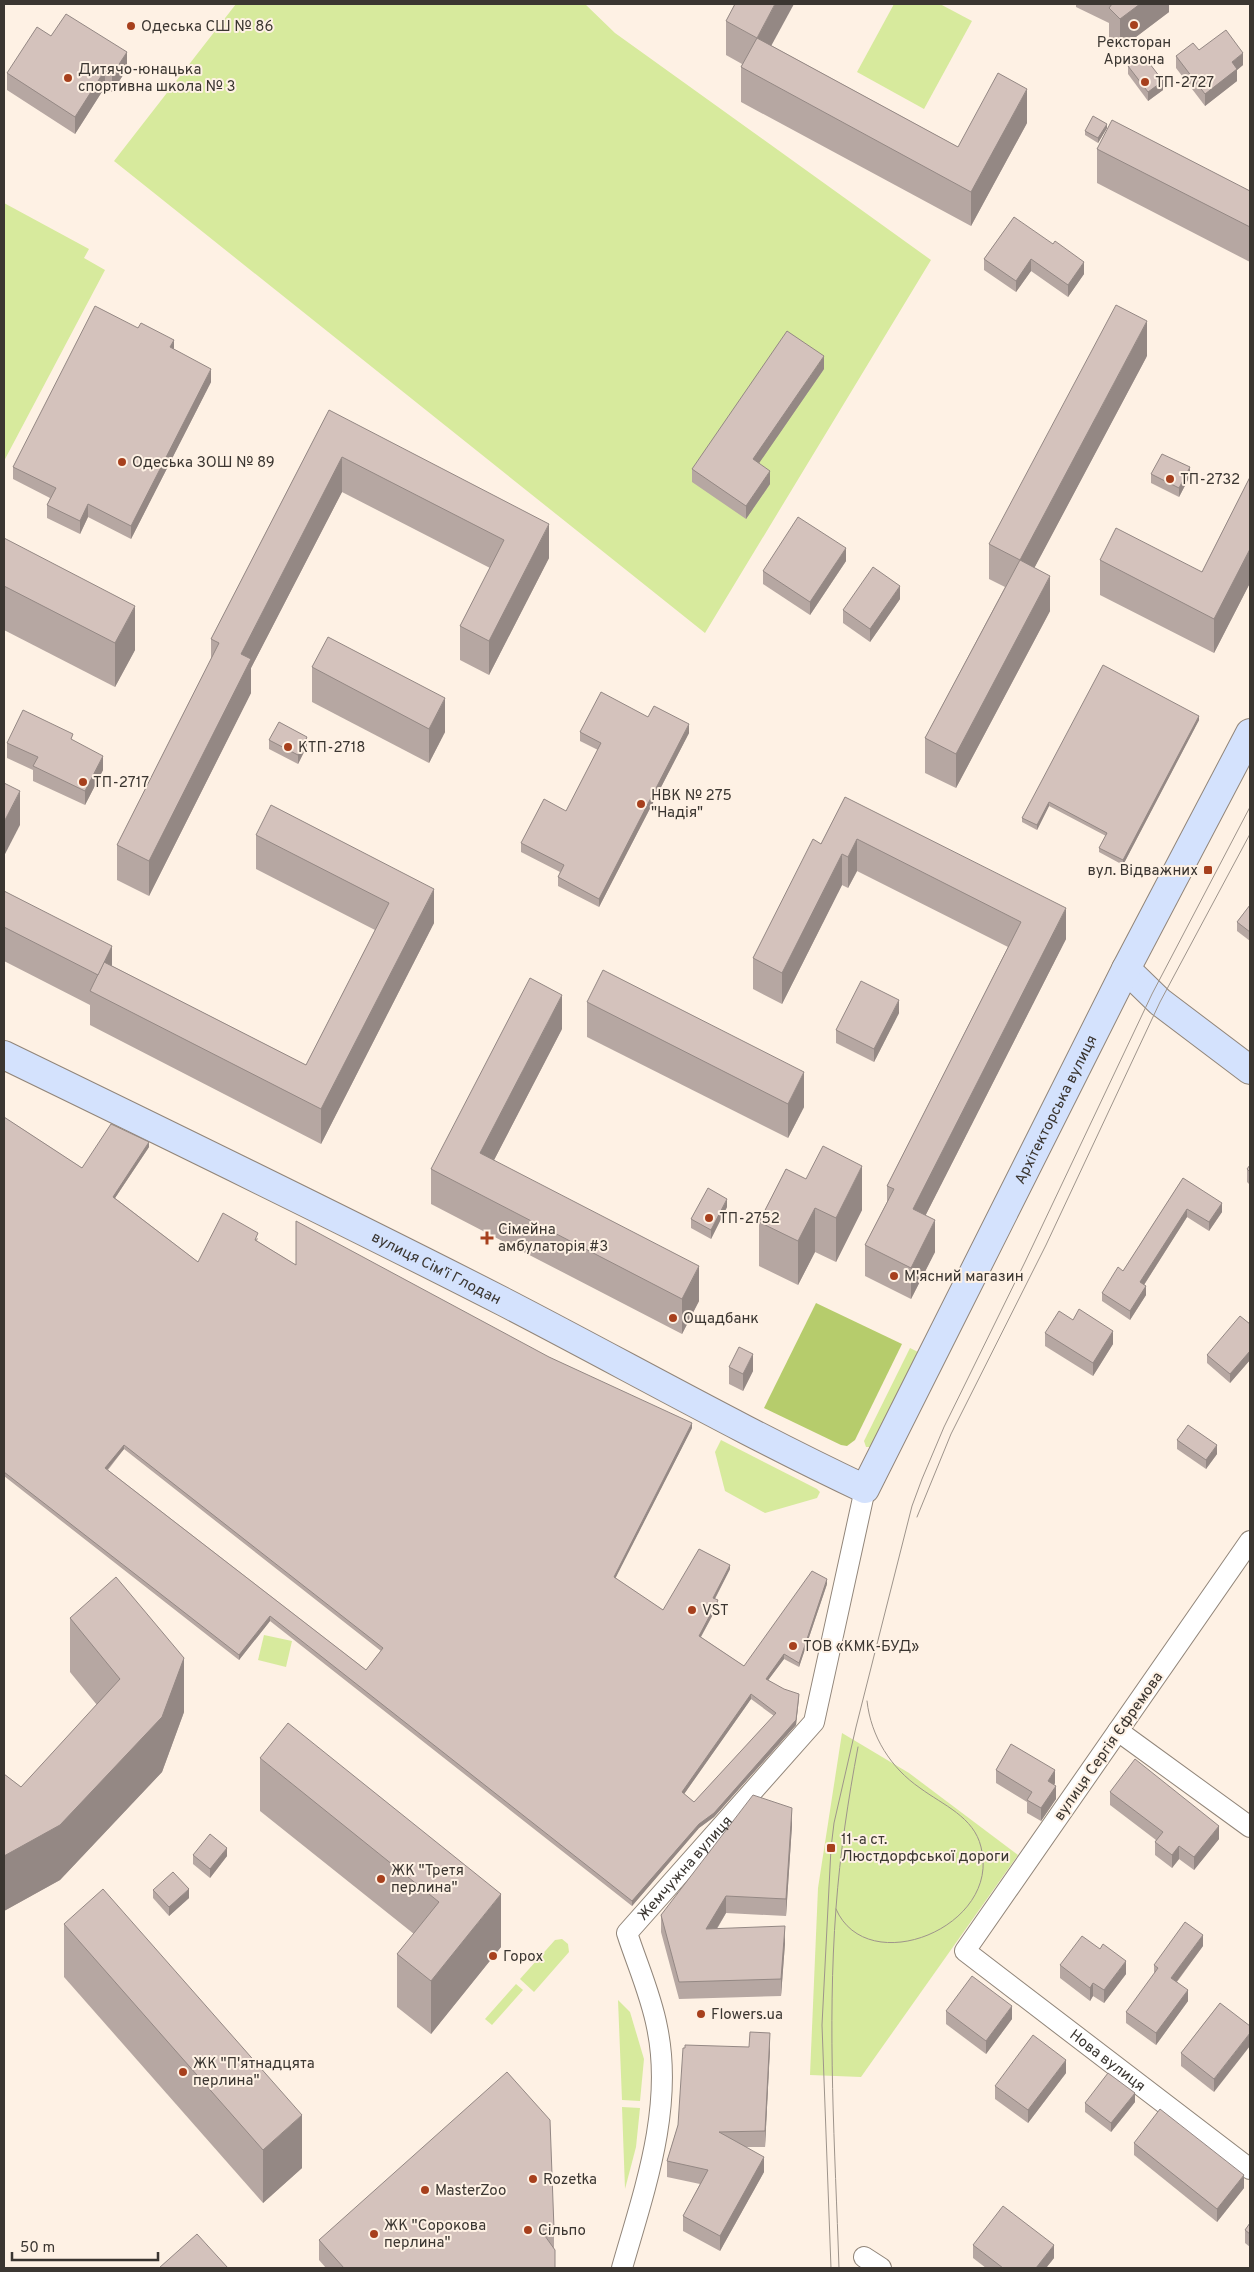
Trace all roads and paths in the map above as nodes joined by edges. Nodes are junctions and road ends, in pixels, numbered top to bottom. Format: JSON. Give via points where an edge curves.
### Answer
{"nodes":[{"id":1,"x":1250,"y":733,"type":"edge"},
{"id":2,"x":1126,"y":969,"type":"junction"},
{"id":3,"x":4,"y":1055,"type":"edge"},
{"id":4,"x":1250,"y":1070,"type":"edge"},
{"id":5,"x":865,"y":1489,"type":"junction"},
{"id":6,"x":1250,"y":1541,"type":"edge"},
{"id":7,"x":1118,"y":1731,"type":"junction"},
{"id":8,"x":1250,"y":1828,"type":"edge"},
{"id":9,"x":965,"y":1951,"type":"joint"},
{"id":10,"x":1250,"y":2169,"type":"edge"},
{"id":11,"x":622,"y":2268,"type":"edge"}],
"edges":[{"from":1,"to":2,"type":"street","name":"Архітекторська вулиця"},
{"from":2,"to":4,"type":"street","via":[[1160,1002]]},
{"from":2,"to":5,"type":"street","name":"Архітекторська вулиця"},
{"from":3,"to":5,"type":"street","name":"вулиця Сім'ї Глодан","via":[[376,1236],[569,1335],[723,1420]]},
{"from":5,"to":11,"type":"street","name":"Жемчужна вулиця","via":[[814,1722],[627,1933],[657,2026],[663,2074],[661,2118]]},
{"from":6,"to":7,"type":"street","name":"вулиця Сергія Єфремова"},
{"from":7,"to":8,"type":"street"},
{"from":7,"to":9,"type":"street","name":"вулиця Сергія Єфремова"},
{"from":9,"to":10,"type":"street","name":"Нова вулиця"}]}
